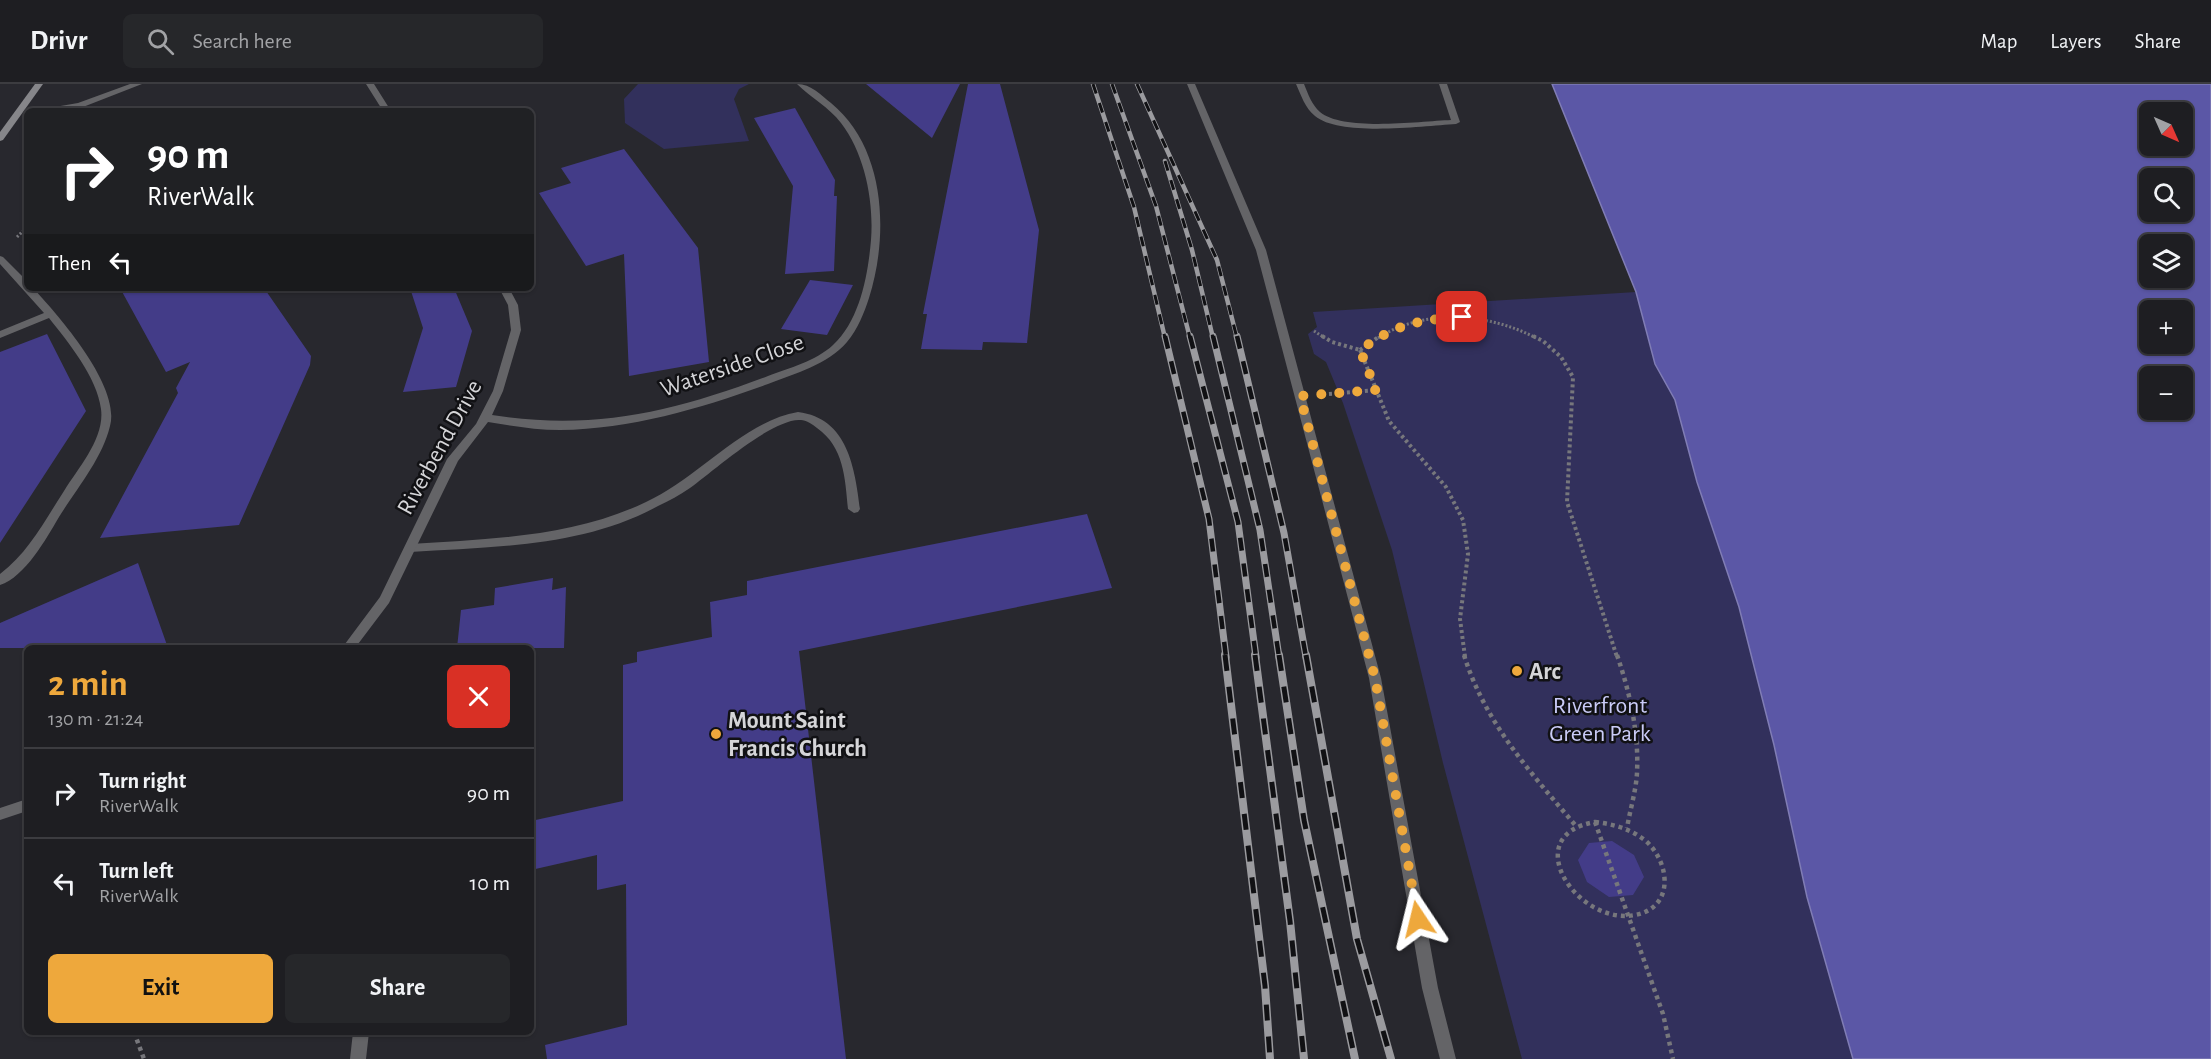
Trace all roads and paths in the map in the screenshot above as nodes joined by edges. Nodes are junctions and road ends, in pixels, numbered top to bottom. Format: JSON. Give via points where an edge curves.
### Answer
{"nodes":[{"id":1,"x":39,"y":84,"type":"edge"},
{"id":2,"x":138,"y":84,"type":"edge"},
{"id":3,"x":370,"y":84,"type":"edge"},
{"id":4,"x":801,"y":84,"type":"edge"},
{"id":5,"x":1191,"y":84,"type":"edge"},
{"id":6,"x":1300,"y":84,"type":"edge"},
{"id":7,"x":1443,"y":84,"type":"edge"},
{"id":8,"x":62,"y":108,"type":"edge"},
{"id":9,"x":385,"y":108,"type":"edge"},
{"id":10,"x":24,"y":113,"type":"edge"},
{"id":11,"x":17,"y":114,"type":"junction"},
{"id":12,"x":0,"y":138,"type":"edge"},
{"id":13,"x":0,"y":259,"type":"edge"},
{"id":14,"x":24,"y":285,"type":"edge"},
{"id":15,"x":30,"y":291,"type":"edge"},
{"id":16,"x":506,"y":291,"type":"edge"},
{"id":17,"x":52,"y":313,"type":"junction"},
{"id":18,"x":0,"y":336,"type":"edge"},
{"id":19,"x":1376,"y":390,"type":"junction"},
{"id":20,"x":1300,"y":396,"type":"junction"},
{"id":21,"x":485,"y":418,"type":"junction"},
{"id":22,"x":854,"y":509,"type":"dead end"},
{"id":23,"x":410,"y":548,"type":"junction"},
{"id":24,"x":0,"y":580,"type":"edge"},
{"id":25,"x":350,"y":645,"type":"edge"},
{"id":26,"x":24,"y":806,"type":"edge"},
{"id":27,"x":0,"y":814,"type":"edge"},
{"id":28,"x":1595,"y":822,"type":"junction"},
{"id":29,"x":1576,"y":826,"type":"junction"},
{"id":30,"x":1627,"y":828,"type":"junction"},
{"id":31,"x":1628,"y":918,"type":"junction"},
{"id":32,"x":136,"y":1035,"type":"edge"},
{"id":33,"x":361,"y":1035,"type":"edge"},
{"id":34,"x":144,"y":1059,"type":"edge"},
{"id":35,"x":358,"y":1059,"type":"edge"},
{"id":36,"x":1448,"y":1059,"type":"edge"},
{"id":37,"x":1673,"y":1059,"type":"edge"}],
"edges":[{"from":1,"to":11,"type":"street"},
{"from":2,"to":8,"type":"street"},
{"from":3,"to":9,"type":"street"},
{"from":4,"to":21,"type":"street","name":"Waterside Close","via":[[834,109],[849,128],[874,192],[877,235],[873,263],[862,303],[842,342],[804,365],[740,390],[632,418],[560,426]]},
{"from":5,"to":20,"type":"street","via":[[1261,250]]},
{"from":6,"to":7,"type":"street","via":[[1310,107],[1322,117],[1355,125],[1456,122]]},
{"from":10,"to":11,"type":"street"},
{"from":11,"to":12,"type":"street"},
{"from":13,"to":14,"type":"street"},
{"from":15,"to":17,"type":"street"},
{"from":16,"to":21,"type":"street","name":"Riverbend Drive","via":[[513,305],[516,330],[498,392]]},
{"from":17,"to":18,"type":"street"},
{"from":17,"to":24,"type":"street","via":[[83,356],[106,404],[107,420],[100,441],[33,550]]},
{"from":19,"to":20,"type":"path"},
{"from":19,"to":29,"type":"path","via":[[1395,430],[1441,481],[1460,512],[1467,553],[1461,645],[1472,682],[1502,734]]},
{"from":19,"to":30,"type":"path","via":[[1360,350],[1395,328],[1416,322],[1462,317],[1500,323],[1529,335],[1560,356],[1569,368],[1573,377],[1567,502],[1624,676],[1637,737],[1637,775]]},
{"from":20,"to":36,"type":"street","via":[[1375,678],[1430,988]]},
{"from":21,"to":23,"type":"street","name":"Riverbend Drive","via":[[453,459]]},
{"from":22,"to":23,"type":"street","via":[[848,460],[838,440],[825,427],[797,415],[778,421],[681,488],[612,522],[513,541]]},
{"from":23,"to":25,"type":"street","name":"Riverbend Drive","via":[[385,600]]},
{"from":26,"to":27,"type":"street"},
{"from":28,"to":29,"type":"path"},
{"from":28,"to":30,"type":"path"},
{"from":28,"to":31,"type":"path"},
{"from":29,"to":31,"type":"path","via":[[1563,837],[1557,853],[1560,872],[1570,890],[1586,906]]},
{"from":30,"to":31,"type":"path","via":[[1647,842],[1661,860],[1666,881],[1662,899],[1648,912]]},
{"from":31,"to":37,"type":"path","via":[[1663,1014]]},
{"from":32,"to":34,"type":"path"},
{"from":33,"to":35,"type":"street"}]}
